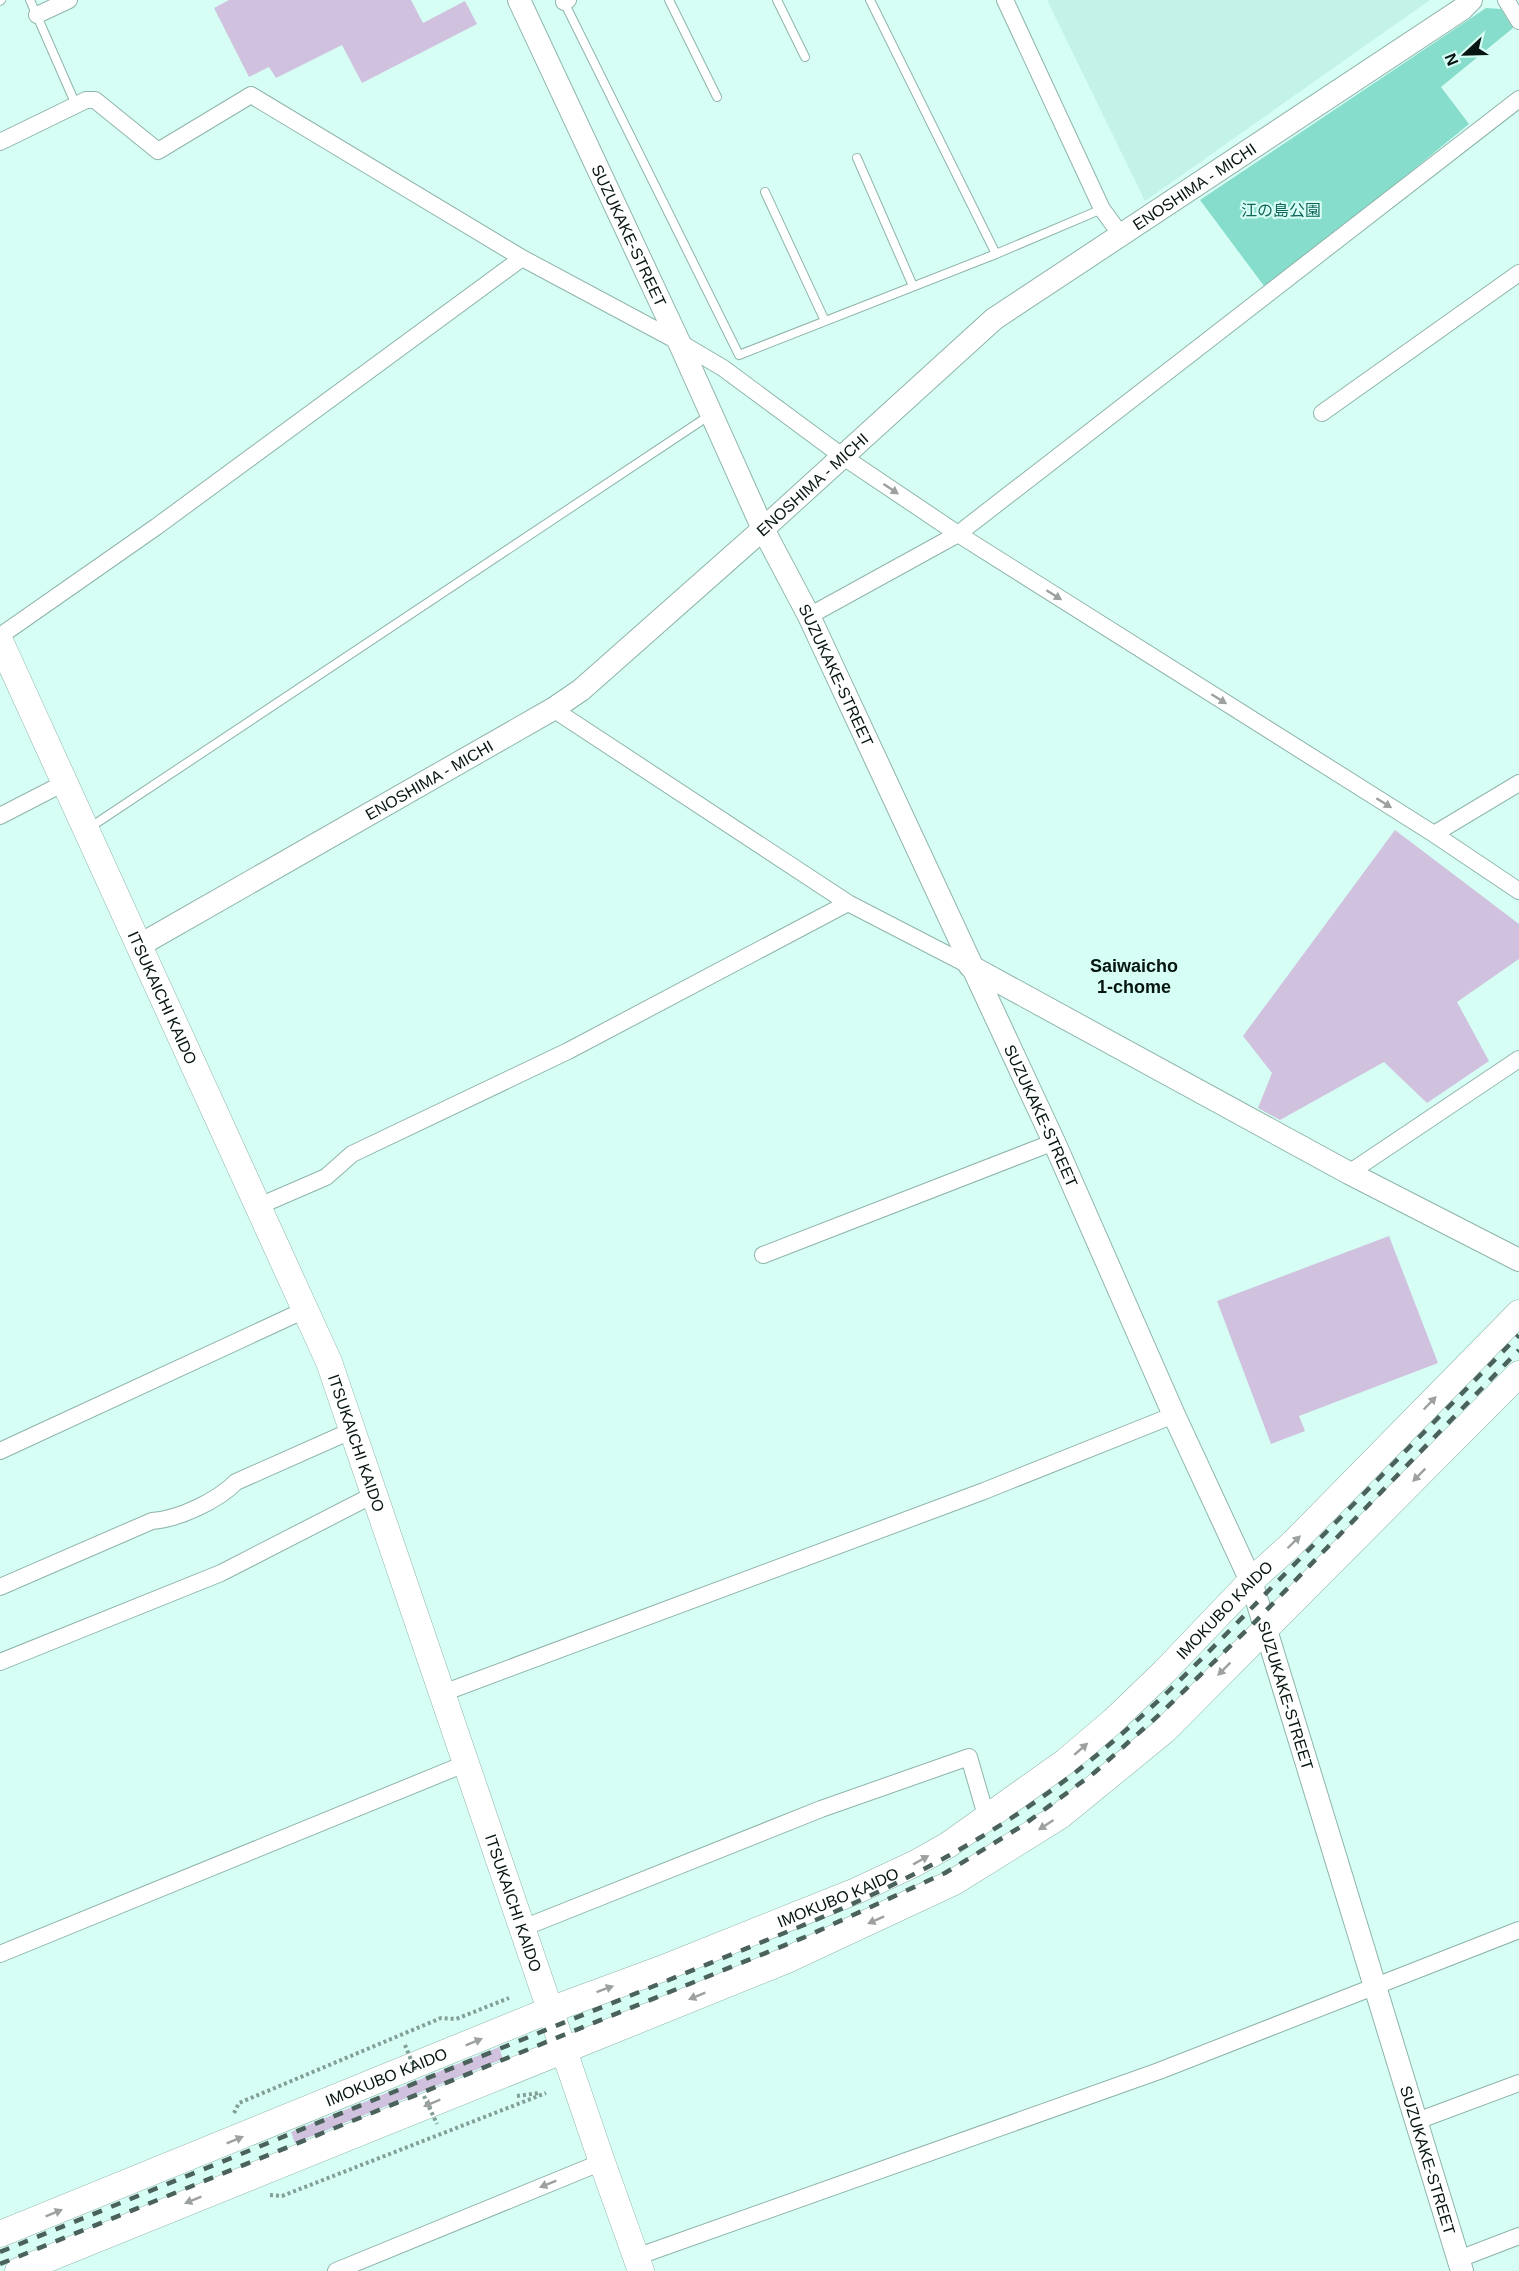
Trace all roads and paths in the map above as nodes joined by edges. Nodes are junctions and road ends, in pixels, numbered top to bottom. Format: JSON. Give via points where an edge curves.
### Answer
{"nodes":[{"id":1,"x":69,"y":0,"type":"edge"},
{"id":2,"x":519,"y":0,"type":"edge"},
{"id":3,"x":669,"y":0,"type":"edge"},
{"id":4,"x":777,"y":0,"type":"edge"},
{"id":5,"x":870,"y":0,"type":"edge"},
{"id":6,"x":1005,"y":0,"type":"edge"},
{"id":7,"x":1471,"y":0,"type":"edge"},
{"id":8,"x":1506,"y":0,"type":"edge"},
{"id":9,"x":566,"y":1,"type":"edge"},
{"id":10,"x":33,"y":8,"type":"edge"},
{"id":11,"x":1519,"y":21,"type":"edge"},
{"id":12,"x":805,"y":57,"type":"dead end"},
{"id":13,"x":717,"y":97,"type":"dead end"},
{"id":14,"x":1519,"y":99,"type":"edge"},
{"id":15,"x":76,"y":105,"type":"junction"},
{"id":16,"x":0,"y":142,"type":"edge"},
{"id":17,"x":857,"y":158,"type":"dead end"},
{"id":18,"x":765,"y":192,"type":"dead end"},
{"id":19,"x":1102,"y":209,"type":"junction"},
{"id":20,"x":1121,"y":235,"type":"junction"},
{"id":21,"x":996,"y":254,"type":"junction"},
{"id":22,"x":522,"y":258,"type":"junction"},
{"id":23,"x":1519,"y":273,"type":"edge"},
{"id":24,"x":914,"y":286,"type":"junction"},
{"id":25,"x":825,"y":321,"type":"junction"},
{"id":26,"x":679,"y":342,"type":"junction"},
{"id":27,"x":1322,"y":413,"type":"dead end"},
{"id":28,"x":711,"y":414,"type":"junction"},
{"id":29,"x":842,"y":456,"type":"junction"},
{"id":30,"x":764,"y":529,"type":"junction"},
{"id":31,"x":958,"y":534,"type":"junction"},
{"id":32,"x":809,"y":616,"type":"junction"},
{"id":33,"x":0,"y":636,"type":"edge"},
{"id":34,"x":0,"y":641,"type":"edge"},
{"id":35,"x":553,"y":709,"type":"junction"},
{"id":36,"x":64,"y":783,"type":"junction"},
{"id":37,"x":1519,"y":783,"type":"edge"},
{"id":38,"x":0,"y":816,"type":"edge"},
{"id":39,"x":86,"y":830,"type":"junction"},
{"id":40,"x":1434,"y":834,"type":"junction"},
{"id":41,"x":1519,"y":891,"type":"edge"},
{"id":42,"x":848,"y":903,"type":"junction"},
{"id":43,"x":140,"y":945,"type":"junction"},
{"id":44,"x":970,"y":966,"type":"junction"},
{"id":45,"x":1519,"y":1059,"type":"edge"},
{"id":46,"x":1054,"y":1142,"type":"junction"},
{"id":47,"x":1350,"y":1173,"type":"junction"},
{"id":48,"x":259,"y":1206,"type":"junction"},
{"id":49,"x":763,"y":1255,"type":"dead end"},
{"id":50,"x":1519,"y":1260,"type":"edge"},
{"id":51,"x":307,"y":1309,"type":"junction"},
{"id":52,"x":1519,"y":1313,"type":"edge"},
{"id":53,"x":1519,"y":1374,"type":"edge"},
{"id":54,"x":1174,"y":1415,"type":"junction"},
{"id":55,"x":353,"y":1430,"type":"junction"},
{"id":56,"x":0,"y":1451,"type":"edge"},
{"id":57,"x":375,"y":1494,"type":"junction"},
{"id":58,"x":1251,"y":1581,"type":"junction"},
{"id":59,"x":0,"y":1587,"type":"edge"},
{"id":60,"x":1265,"y":1628,"type":"junction"},
{"id":61,"x":0,"y":1662,"type":"edge"},
{"id":62,"x":443,"y":1693,"type":"junction"},
{"id":63,"x":467,"y":1763,"type":"junction"},
{"id":64,"x":987,"y":1819,"type":"junction"},
{"id":65,"x":523,"y":1928,"type":"junction"},
{"id":66,"x":1519,"y":1930,"type":"edge"},
{"id":67,"x":0,"y":1953,"type":"edge"},
{"id":68,"x":1375,"y":1987,"type":"junction"},
{"id":69,"x":509,"y":1998,"type":"dead end"},
{"id":70,"x":550,"y":2010,"type":"junction"},
{"id":71,"x":405,"y":2045,"type":"dead end"},
{"id":72,"x":564,"y":2049,"type":"junction"},
{"id":73,"x":336,"y":2062,"type":"junction"},
{"id":74,"x":346,"y":2064,"type":"dead end"},
{"id":75,"x":416,"y":2072,"type":"dead end"},
{"id":76,"x":1519,"y":2083,"type":"edge"},
{"id":77,"x":424,"y":2096,"type":"dead end"},
{"id":78,"x":511,"y":2096,"type":"dead end"},
{"id":79,"x":1417,"y":2121,"type":"junction"},
{"id":80,"x":230,"y":2122,"type":"dead end"},
{"id":81,"x":437,"y":2124,"type":"dead end"},
{"id":82,"x":374,"y":2152,"type":"dead end"},
{"id":83,"x":602,"y":2162,"type":"junction"},
{"id":84,"x":366,"y":2163,"type":"junction"},
{"id":85,"x":261,"y":2194,"type":"dead end"},
{"id":86,"x":0,"y":2235,"type":"edge"},
{"id":87,"x":1519,"y":2236,"type":"edge"},
{"id":88,"x":1461,"y":2265,"type":"edge"},
{"id":89,"x":639,"y":2267,"type":"edge"},
{"id":90,"x":18,"y":2271,"type":"edge"},
{"id":91,"x":336,"y":2271,"type":"edge"}],
"edges":[{"from":1,"to":10,"type":"street"},
{"from":2,"to":26,"type":"street","name":"SUZUKAKE-STREET"},
{"from":3,"to":13,"type":"lane"},
{"from":4,"to":12,"type":"lane"},
{"from":5,"to":21,"type":"lane"},
{"from":6,"to":19,"type":"street"},
{"from":7,"to":20,"type":"street","name":"ENOSHIMA - MICHI"},
{"from":8,"to":11,"type":"street"},
{"from":9,"to":25,"type":"lane","via":[[739,355]]},
{"from":10,"to":15,"type":"lane"},
{"from":14,"to":31,"type":"street"},
{"from":15,"to":16,"type":"street"},
{"from":15,"to":22,"type":"street","via":[[95,100],[158,151],[251,95]]},
{"from":17,"to":24,"type":"lane"},
{"from":18,"to":25,"type":"lane"},
{"from":19,"to":20,"type":"street"},
{"from":19,"to":21,"type":"lane"},
{"from":20,"to":29,"type":"street","name":"ENOSHIMA - MICHI","via":[[994,319]]},
{"from":21,"to":24,"type":"lane"},
{"from":22,"to":26,"type":"street"},
{"from":22,"to":33,"type":"street","via":[[156,527]]},
{"from":23,"to":27,"type":"street"},
{"from":24,"to":25,"type":"lane"},
{"from":26,"to":28,"type":"street","name":"SUZUKAKE-STREET"},
{"from":26,"to":29,"type":"street","via":[[723,368]]},
{"from":28,"to":30,"type":"street","name":"SUZUKAKE-STREET"},
{"from":28,"to":39,"type":"lane"},
{"from":29,"to":30,"type":"street","name":"ENOSHIMA - MICHI"},
{"from":29,"to":31,"type":"street","one_way":true},
{"from":30,"to":32,"type":"street","name":"SUZUKAKE-STREET"},
{"from":30,"to":35,"type":"street","name":"ENOSHIMA - MICHI","via":[[581,690]]},
{"from":31,"to":32,"type":"street"},
{"from":31,"to":40,"type":"street","one_way":true},
{"from":32,"to":44,"type":"street","name":"SUZUKAKE-STREET"},
{"from":34,"to":36,"type":"main road","name":"ITSUKAICHI KAIDO"},
{"from":35,"to":42,"type":"street"},
{"from":35,"to":43,"type":"street","name":"ENOSHIMA - MICHI"},
{"from":36,"to":38,"type":"street"},
{"from":36,"to":39,"type":"main road","name":"ITSUKAICHI KAIDO"},
{"from":37,"to":40,"type":"street"},
{"from":39,"to":43,"type":"main road","name":"ITSUKAICHI KAIDO"},
{"from":40,"to":41,"type":"street"},
{"from":42,"to":44,"type":"street"},
{"from":42,"to":48,"type":"street","via":[[568,1051],[352,1154],[326,1177]]},
{"from":43,"to":48,"type":"main road","name":"ITSUKAICHI KAIDO"},
{"from":44,"to":46,"type":"street","name":"SUZUKAKE-STREET"},
{"from":44,"to":47,"type":"street"},
{"from":45,"to":47,"type":"street"},
{"from":46,"to":49,"type":"street"},
{"from":46,"to":54,"type":"street","name":"SUZUKAKE-STREET"},
{"from":47,"to":50,"type":"street"},
{"from":48,"to":51,"type":"main road","name":"ITSUKAICHI KAIDO"},
{"from":51,"to":55,"type":"main road","name":"ITSUKAICHI KAIDO"},
{"from":51,"to":56,"type":"street"},
{"from":58,"to":52,"type":"main road","name":"IMOKUBO KAIDO","one_way":true,"via":[[1293,1544]]},
{"from":53,"to":60,"type":"main road","one_way":true},
{"from":54,"to":58,"type":"street","name":"SUZUKAKE-STREET"},
{"from":54,"to":62,"type":"street","via":[[984,1491]]},
{"from":55,"to":57,"type":"main road","name":"ITSUKAICHI KAIDO"},
{"from":55,"to":59,"type":"street","via":[[236,1482],[225,1494],[168,1520],[152,1521]]},
{"from":57,"to":61,"type":"street","via":[[221,1573]]},
{"from":57,"to":62,"type":"main road","name":"ITSUKAICHI KAIDO"},
{"from":58,"to":60,"type":"street","name":"SUZUKAKE-STREET"},
{"from":64,"to":58,"type":"main road","name":"IMOKUBO KAIDO","one_way":true,"via":[[1113,1721]]},
{"from":60,"to":68,"type":"street","name":"SUZUKAKE-STREET"},
{"from":60,"to":72,"type":"main road","one_way":true,"via":[[1164,1731],[1060,1816],[1001,1854],[913,1903],[798,1955]]},
{"from":62,"to":63,"type":"main road","name":"ITSUKAICHI KAIDO"},
{"from":63,"to":65,"type":"main road","name":"ITSUKAICHI KAIDO"},
{"from":63,"to":67,"type":"street"},
{"from":64,"to":65,"type":"street","via":[[969,1758],[821,1809]]},
{"from":70,"to":64,"type":"main road","name":"IMOKUBO KAIDO","one_way":true,"via":[[856,1891],[914,1864]]},
{"from":65,"to":70,"type":"main road","name":"ITSUKAICHI KAIDO"},
{"from":66,"to":68,"type":"street"},
{"from":68,"to":79,"type":"street","name":"SUZUKAKE-STREET"},
{"from":68,"to":89,"type":"street"},
{"from":69,"to":73,"type":"path","via":[[456,2019],[441,2018]]},
{"from":70,"to":72,"type":"main road","name":"ITSUKAICHI KAIDO"},
{"from":86,"to":70,"type":"main road","name":"IMOKUBO KAIDO","one_way":true},
{"from":71,"to":75,"type":"path","bridge":true},
{"from":72,"to":83,"type":"main road","name":"ITSUKAICHI KAIDO"},
{"from":72,"to":90,"type":"main road","one_way":true},
{"from":73,"to":74,"type":"path"},
{"from":73,"to":80,"type":"path","via":[[240,2103]]},
{"from":76,"to":79,"type":"street"},
{"from":77,"to":81,"type":"path","bridge":true},
{"from":78,"to":84,"type":"path","via":[[546,2092]]},
{"from":79,"to":88,"type":"street","name":"SUZUKAKE-STREET"},
{"from":82,"to":84,"type":"path"},
{"from":83,"to":89,"type":"main road","name":"ITSUKAICHI KAIDO"},
{"from":83,"to":91,"type":"street","one_way":true},
{"from":84,"to":85,"type":"path","via":[[282,2196]]},
{"from":87,"to":88,"type":"street"}]}
